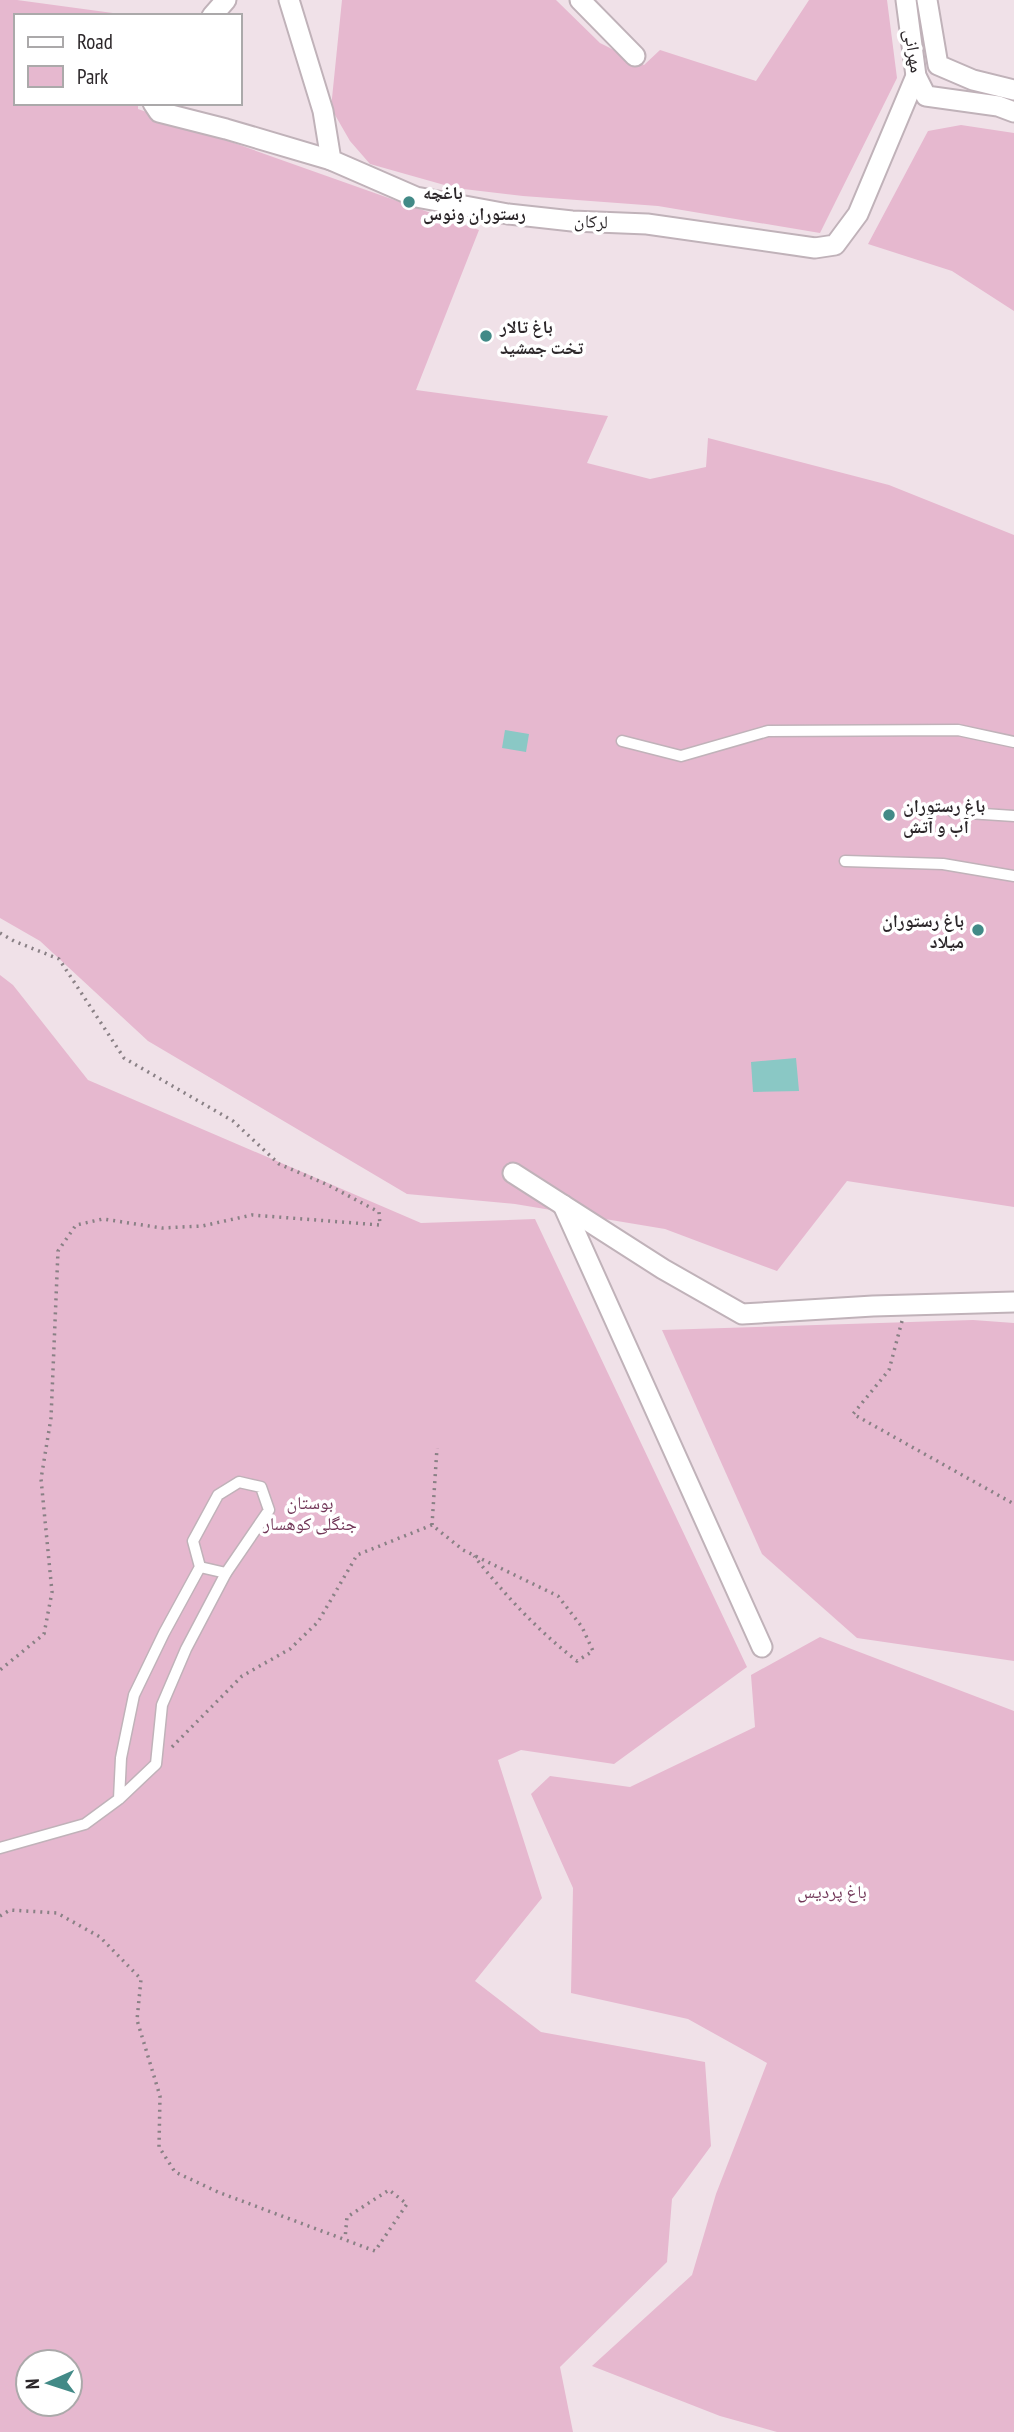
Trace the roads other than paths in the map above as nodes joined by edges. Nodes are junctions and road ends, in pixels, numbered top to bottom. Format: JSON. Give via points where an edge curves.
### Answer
{"nodes":[{"id":1,"x":226,"y":0,"type":"edge"},
{"id":2,"x":289,"y":0,"type":"edge"},
{"id":3,"x":580,"y":0,"type":"edge"},
{"id":4,"x":906,"y":0,"type":"edge"},
{"id":5,"x":927,"y":0,"type":"edge"},
{"id":6,"x":214,"y":14,"type":"edge"},
{"id":7,"x":635,"y":55,"type":"dead end"},
{"id":8,"x":916,"y":76,"type":"junction"},
{"id":9,"x":1014,"y":90,"type":"edge"},
{"id":10,"x":154,"y":105,"type":"edge"},
{"id":11,"x":1014,"y":112,"type":"edge"},
{"id":12,"x":331,"y":160,"type":"junction"},
{"id":13,"x":622,"y":741,"type":"dead end"},
{"id":14,"x":1014,"y":742,"type":"edge"},
{"id":15,"x":953,"y":812,"type":"dead end"},
{"id":16,"x":1014,"y":816,"type":"edge"},
{"id":17,"x":845,"y":861,"type":"dead end"},
{"id":18,"x":1014,"y":876,"type":"edge"},
{"id":19,"x":513,"y":1173,"type":"dead end"},
{"id":20,"x":562,"y":1204,"type":"junction"},
{"id":21,"x":1014,"y":1303,"type":"edge"},
{"id":22,"x":200,"y":1567,"type":"junction"},
{"id":23,"x":226,"y":1573,"type":"junction"},
{"id":24,"x":762,"y":1647,"type":"dead end"},
{"id":25,"x":120,"y":1799,"type":"junction"},
{"id":26,"x":0,"y":1848,"type":"edge"}],
"edges":[{"from":1,"to":6,"type":"street"},
{"from":2,"to":12,"type":"street","via":[[323,111]]},
{"from":3,"to":7,"type":"street"},
{"from":4,"to":8,"type":"street","name":"مهرانی"},
{"from":5,"to":9,"type":"street","name":"مهرانی","via":[[938,65]]},
{"from":8,"to":11,"type":"street","name":"مهرانی","via":[[926,96]]},
{"from":8,"to":12,"type":"street","name":"لرکان","via":[[858,214],[835,245],[825,247],[647,224],[508,214],[416,197]]},
{"from":10,"to":12,"type":"street","name":"لرکان","via":[[159,112]]},
{"from":13,"to":14,"type":"lane","via":[[681,756],[768,731],[958,730]]},
{"from":15,"to":16,"type":"lane"},
{"from":17,"to":18,"type":"lane","via":[[943,864]]},
{"from":19,"to":20,"type":"street"},
{"from":20,"to":21,"type":"street","via":[[742,1314]]},
{"from":20,"to":24,"type":"street"},
{"from":22,"to":23,"type":"lane"},
{"from":22,"to":23,"type":"lane","via":[[193,1541],[218,1495],[239,1482],[261,1487],[269,1510]]},
{"from":22,"to":25,"type":"lane","via":[[134,1695],[121,1758]]},
{"from":23,"to":25,"type":"lane","via":[[162,1704],[156,1763]]},
{"from":25,"to":26,"type":"lane","via":[[85,1824]]}]}
